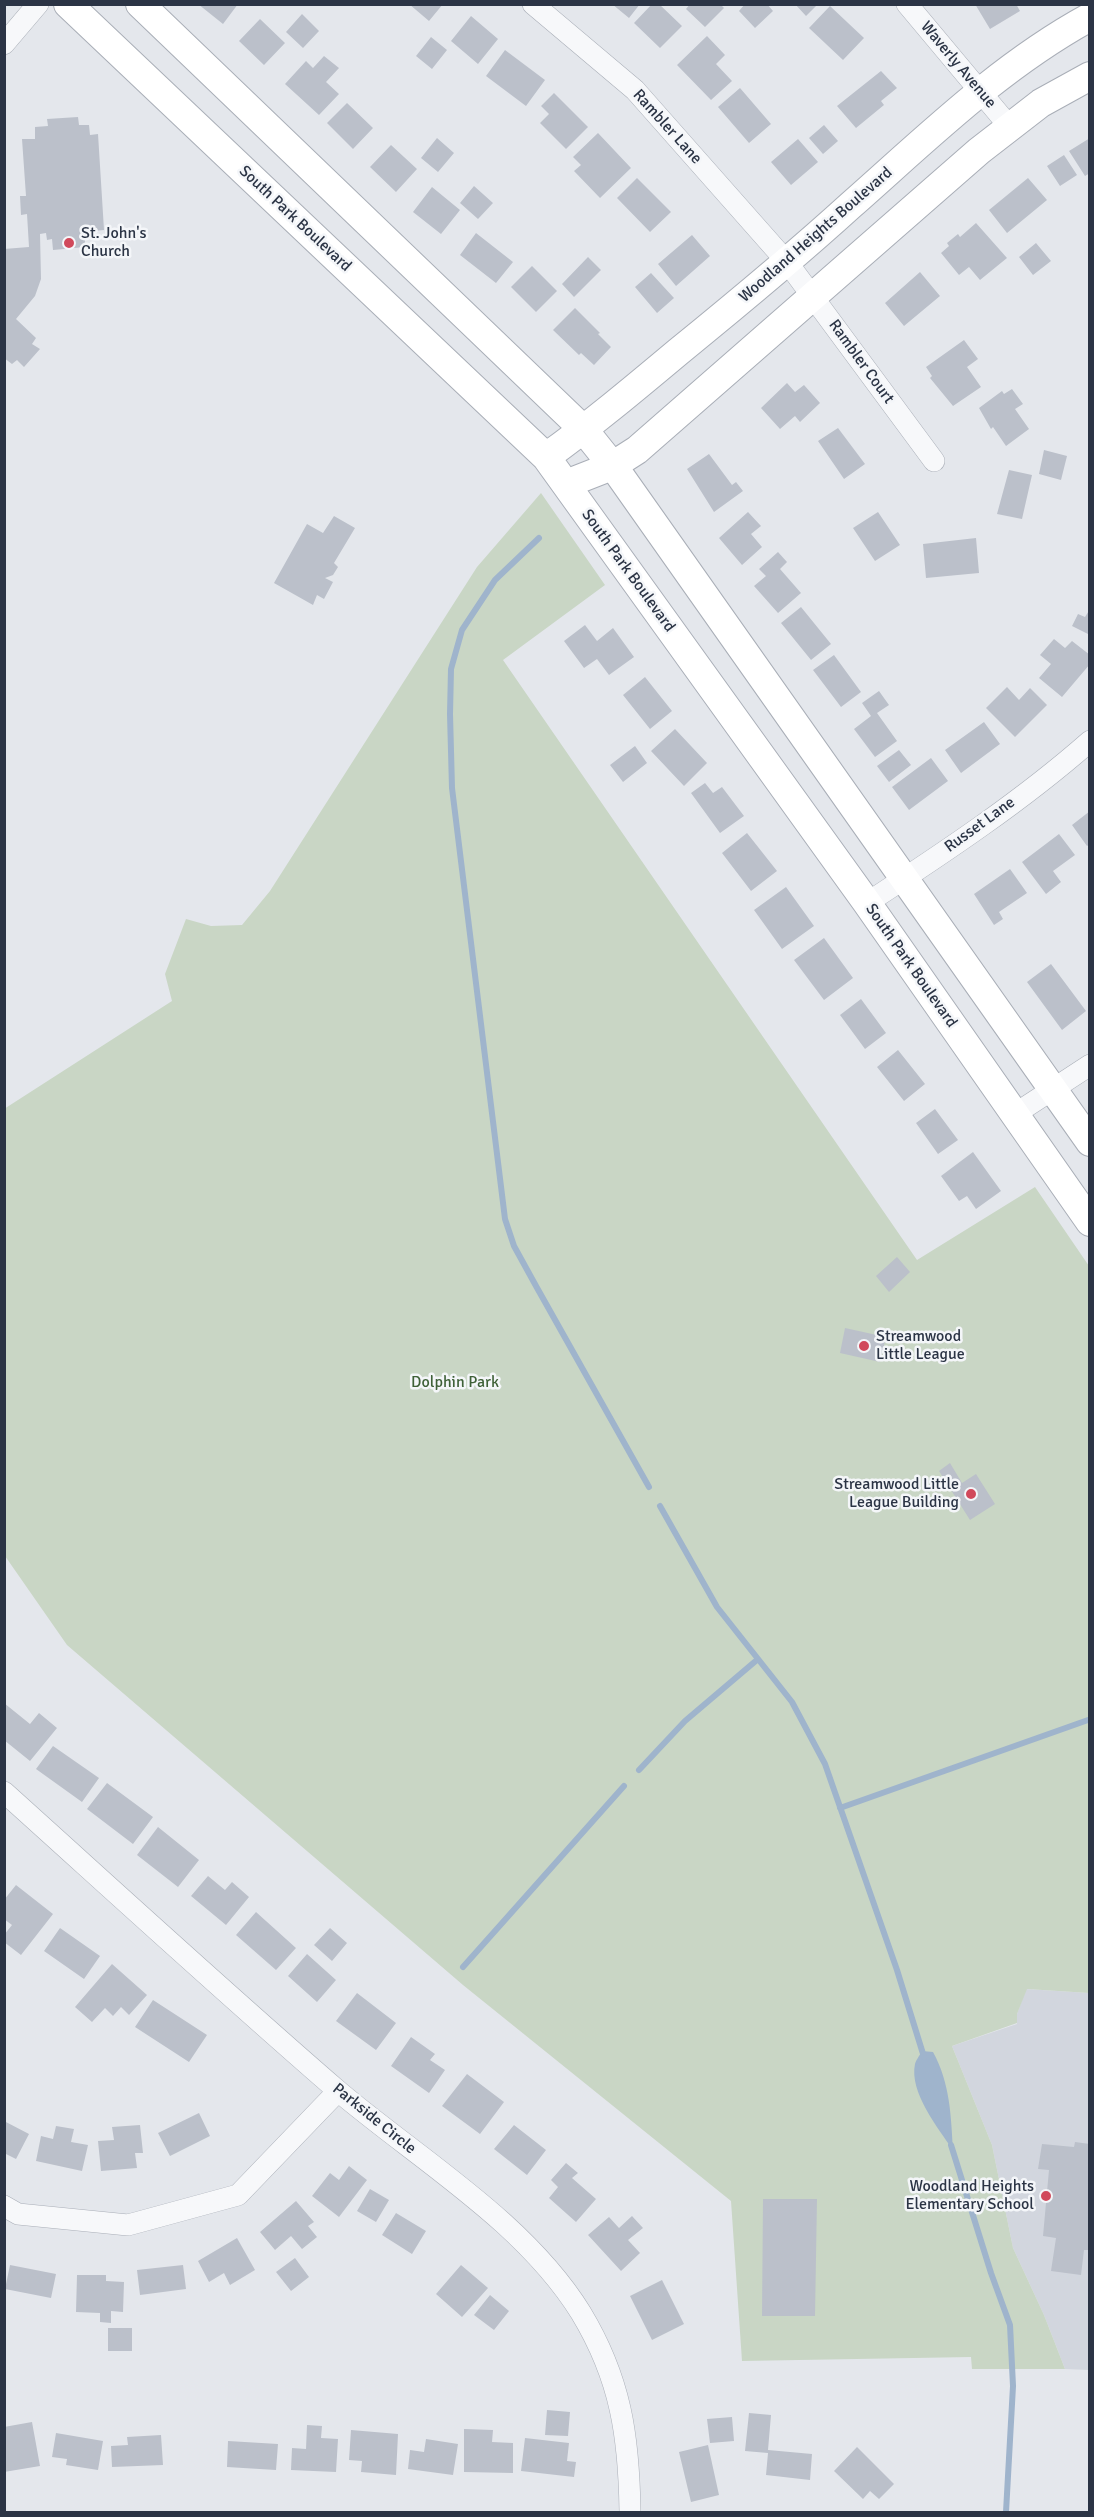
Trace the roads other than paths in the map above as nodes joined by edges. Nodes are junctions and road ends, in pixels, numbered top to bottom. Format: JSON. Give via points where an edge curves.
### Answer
{"nodes":[{"id":1,"x":38,"y":4,"type":"edge"},
{"id":2,"x":68,"y":4,"type":"edge"},
{"id":3,"x":140,"y":4,"type":"edge"},
{"id":4,"x":533,"y":4,"type":"edge"},
{"id":5,"x":908,"y":4,"type":"edge"},
{"id":6,"x":1089,"y":17,"type":"edge"},
{"id":7,"x":4,"y":44,"type":"edge"},
{"id":8,"x":1089,"y":76,"type":"edge"},
{"id":9,"x":981,"y":92,"type":"junction"},
{"id":10,"x":1009,"y":126,"type":"junction"},
{"id":11,"x":787,"y":262,"type":"junction"},
{"id":12,"x":813,"y":297,"type":"junction"},
{"id":13,"x":584,"y":430,"type":"junction"},
{"id":14,"x":546,"y":457,"type":"junction"},
{"id":15,"x":934,"y":461,"type":"dead end"},
{"id":16,"x":612,"y":466,"type":"junction"},
{"id":17,"x":566,"y":484,"type":"junction"},
{"id":18,"x":1089,"y":741,"type":"edge"},
{"id":19,"x":905,"y":879,"type":"junction"},
{"id":20,"x":867,"y":903,"type":"junction"},
{"id":21,"x":1089,"y":1065,"type":"edge"},
{"id":22,"x":1053,"y":1089,"type":"junction"},
{"id":23,"x":1016,"y":1114,"type":"junction"},
{"id":24,"x":1089,"y":1142,"type":"edge"},
{"id":25,"x":1089,"y":1222,"type":"edge"},
{"id":26,"x":4,"y":1792,"type":"edge"},
{"id":27,"x":338,"y":2091,"type":"junction"},
{"id":28,"x":4,"y":2206,"type":"edge"},
{"id":29,"x":630,"y":2512,"type":"edge"}],
"edges":[{"from":1,"to":7,"type":"street"},
{"from":2,"to":14,"type":"street","name":"South Park Boulevard"},
{"from":3,"to":13,"type":"street"},
{"from":4,"to":11,"type":"street","name":"Rambler Lane","via":[[635,90]]},
{"from":5,"to":9,"type":"street","name":"Waverly Avenue"},
{"from":6,"to":9,"type":"street","name":"Woodland Heights Boulevard","via":[[1042,45]]},
{"from":8,"to":10,"type":"street"},
{"from":9,"to":10,"type":"street","name":"Waverly Avenue"},
{"from":9,"to":11,"type":"street","name":"Woodland Heights Boulevard"},
{"from":10,"to":12,"type":"street"},
{"from":11,"to":12,"type":"street","name":"Rambler Court"},
{"from":11,"to":13,"type":"street","name":"Woodland Heights Boulevard"},
{"from":12,"to":15,"type":"street","name":"Rambler Court"},
{"from":12,"to":16,"type":"street","via":[[637,450]]},
{"from":13,"to":14,"type":"street","name":"Woodland Heights Boulevard"},
{"from":13,"to":16,"type":"street"},
{"from":14,"to":17,"type":"street","name":"South Park Boulevard"},
{"from":16,"to":17,"type":"street"},
{"from":16,"to":19,"type":"street"},
{"from":17,"to":20,"type":"street","name":"South Park Boulevard"},
{"from":18,"to":19,"type":"street","name":"Russet Lane"},
{"from":19,"to":20,"type":"street","name":"Russet Lane"},
{"from":19,"to":22,"type":"street"},
{"from":20,"to":23,"type":"street","name":"South Park Boulevard"},
{"from":21,"to":22,"type":"street"},
{"from":22,"to":23,"type":"street"},
{"from":22,"to":24,"type":"street"},
{"from":23,"to":25,"type":"street","name":"South Park Boulevard"},
{"from":26,"to":27,"type":"street","name":"Parkside Circle"},
{"from":27,"to":28,"type":"street","via":[[238,2195],[128,2225],[18,2214]]},
{"from":27,"to":29,"type":"street","name":"Parkside Circle","via":[[498,2219],[531,2251],[580,2312],[600,2347],[625,2423]]}]}
